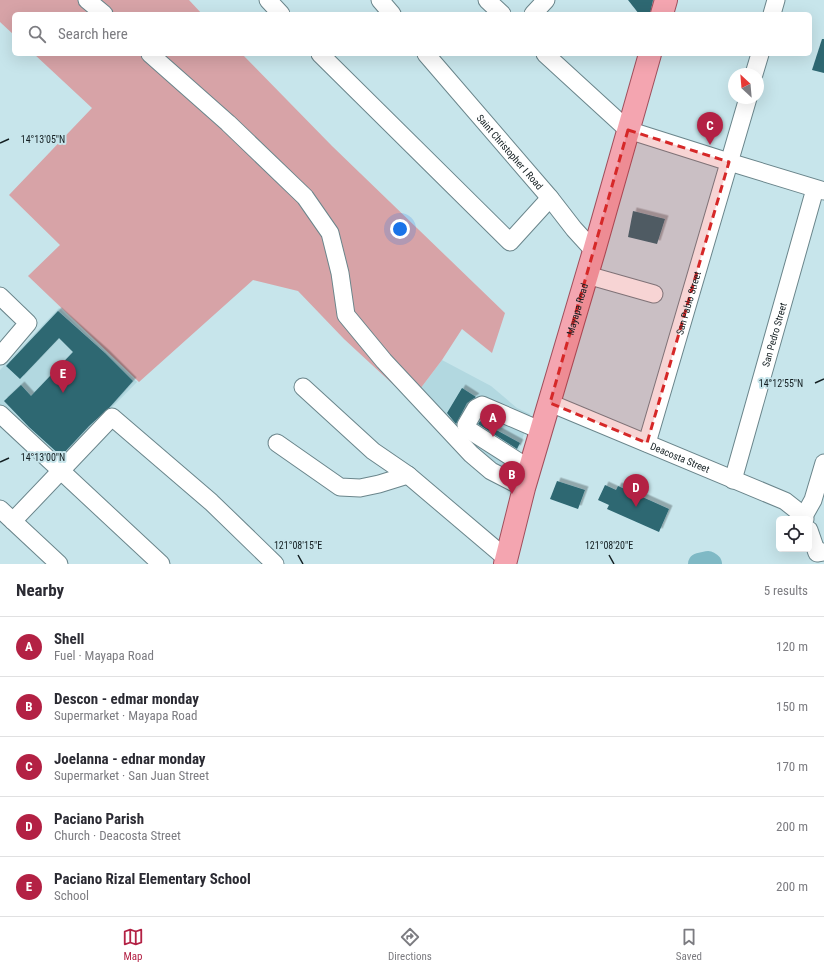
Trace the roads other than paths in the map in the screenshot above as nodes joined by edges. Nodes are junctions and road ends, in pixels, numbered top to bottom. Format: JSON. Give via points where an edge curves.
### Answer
{"nodes":[{"id":1,"x":87,"y":0,"type":"edge"},
{"id":2,"x":268,"y":0,"type":"edge"},
{"id":3,"x":380,"y":0,"type":"edge"},
{"id":4,"x":487,"y":0,"type":"edge"},
{"id":5,"x":546,"y":0,"type":"edge"},
{"id":6,"x":666,"y":0,"type":"edge"},
{"id":7,"x":776,"y":0,"type":"edge"},
{"id":8,"x":102,"y":12,"type":"edge"},
{"id":9,"x":279,"y":12,"type":"edge"},
{"id":10,"x":390,"y":12,"type":"edge"},
{"id":11,"x":500,"y":12,"type":"edge"},
{"id":12,"x":535,"y":12,"type":"edge"},
{"id":13,"x":663,"y":12,"type":"edge"},
{"id":14,"x":773,"y":12,"type":"edge"},
{"id":15,"x":152,"y":56,"type":"edge"},
{"id":16,"x":322,"y":56,"type":"edge"},
{"id":17,"x":428,"y":56,"type":"edge"},
{"id":18,"x":547,"y":56,"type":"edge"},
{"id":19,"x":649,"y":56,"type":"edge"},
{"id":20,"x":759,"y":56,"type":"edge"},
{"id":21,"x":756,"y":68,"type":"edge"},
{"id":22,"x":746,"y":104,"type":"edge"},
{"id":23,"x":628,"y":130,"type":"junction"},
{"id":24,"x":729,"y":162,"type":"junction"},
{"id":25,"x":820,"y":190,"type":"edge"},
{"id":26,"x":550,"y":198,"type":"junction"},
{"id":27,"x":594,"y":251,"type":"junction"},
{"id":28,"x":587,"y":275,"type":"junction"},
{"id":29,"x":654,"y":294,"type":"dead end"},
{"id":30,"x":0,"y":296,"type":"edge"},
{"id":31,"x":0,"y":356,"type":"edge"},
{"id":32,"x":303,"y":387,"type":"dead end"},
{"id":33,"x":550,"y":403,"type":"junction"},
{"id":34,"x":0,"y":414,"type":"edge"},
{"id":35,"x":542,"y":430,"type":"junction"},
{"id":36,"x":277,"y":443,"type":"dead end"},
{"id":37,"x":647,"y":443,"type":"junction"},
{"id":38,"x":824,"y":463,"type":"edge"},
{"id":39,"x":61,"y":471,"type":"junction"},
{"id":40,"x":408,"y":475,"type":"junction"},
{"id":41,"x":527,"y":479,"type":"junction"},
{"id":42,"x":733,"y":480,"type":"junction"},
{"id":43,"x":0,"y":510,"type":"edge"},
{"id":44,"x":801,"y":516,"type":"edge"},
{"id":45,"x":808,"y":516,"type":"edge"},
{"id":46,"x":13,"y":521,"type":"junction"},
{"id":47,"x":812,"y":538,"type":"edge"},
{"id":48,"x":824,"y":552,"type":"edge"},
{"id":49,"x":506,"y":561,"type":"edge"},
{"id":50,"x":59,"y":564,"type":"edge"},
{"id":51,"x":161,"y":564,"type":"edge"},
{"id":52,"x":275,"y":564,"type":"edge"}],
"edges":[{"from":1,"to":8,"type":"street"},
{"from":2,"to":9,"type":"street"},
{"from":3,"to":10,"type":"street"},
{"from":4,"to":11,"type":"street"},
{"from":5,"to":12,"type":"street"},
{"from":6,"to":13,"type":"main road"},
{"from":7,"to":14,"type":"street"},
{"from":15,"to":41,"type":"street","via":[[228,123],[305,197],[330,233],[340,273],[346,315],[384,361],[471,454],[491,470]]},
{"from":16,"to":26,"type":"street","via":[[510,242]]},
{"from":17,"to":26,"type":"street","name":"Saint Christopher I Road"},
{"from":18,"to":23,"type":"street"},
{"from":19,"to":23,"type":"main road","name":"Mayapa Road"},
{"from":20,"to":21,"type":"street"},
{"from":22,"to":24,"type":"street","name":"San Pablo Street"},
{"from":23,"to":24,"type":"street"},
{"from":23,"to":27,"type":"main road","name":"Mayapa Road"},
{"from":24,"to":25,"type":"street"},
{"from":24,"to":37,"type":"street","name":"San Pablo Street"},
{"from":25,"to":42,"type":"street","name":"San Pedro Street"},
{"from":26,"to":27,"type":"street","name":"Saint Christopher I Road"},
{"from":27,"to":28,"type":"main road","name":"Mayapa Road"},
{"from":28,"to":29,"type":"street"},
{"from":28,"to":33,"type":"main road","name":"Mayapa Road"},
{"from":30,"to":31,"type":"street","via":[[28,323]]},
{"from":32,"to":40,"type":"street","via":[[373,452]]},
{"from":33,"to":35,"type":"main road","name":"Mayapa Road"},
{"from":33,"to":37,"type":"street","name":"Deacosta Street"},
{"from":34,"to":39,"type":"street"},
{"from":35,"to":41,"type":"main road","name":"Mayapa Road"},
{"from":35,"to":41,"type":"street","via":[[482,405],[476,408],[466,425]]},
{"from":36,"to":40,"type":"street","via":[[340,487],[360,488]]},
{"from":37,"to":42,"type":"street","name":"Deacosta Street"},
{"from":38,"to":45,"type":"street"},
{"from":39,"to":46,"type":"street"},
{"from":39,"to":51,"type":"street"},
{"from":39,"to":52,"type":"street","via":[[112,417],[211,502]]},
{"from":40,"to":49,"type":"street"},
{"from":41,"to":49,"type":"main road","name":"Mayapa Road"},
{"from":42,"to":44,"type":"street","name":"Deacosta Street","via":[[785,501]]},
{"from":43,"to":46,"type":"street"},
{"from":46,"to":50,"type":"street"},
{"from":47,"to":48,"type":"street","via":[[817,553]]}]}
